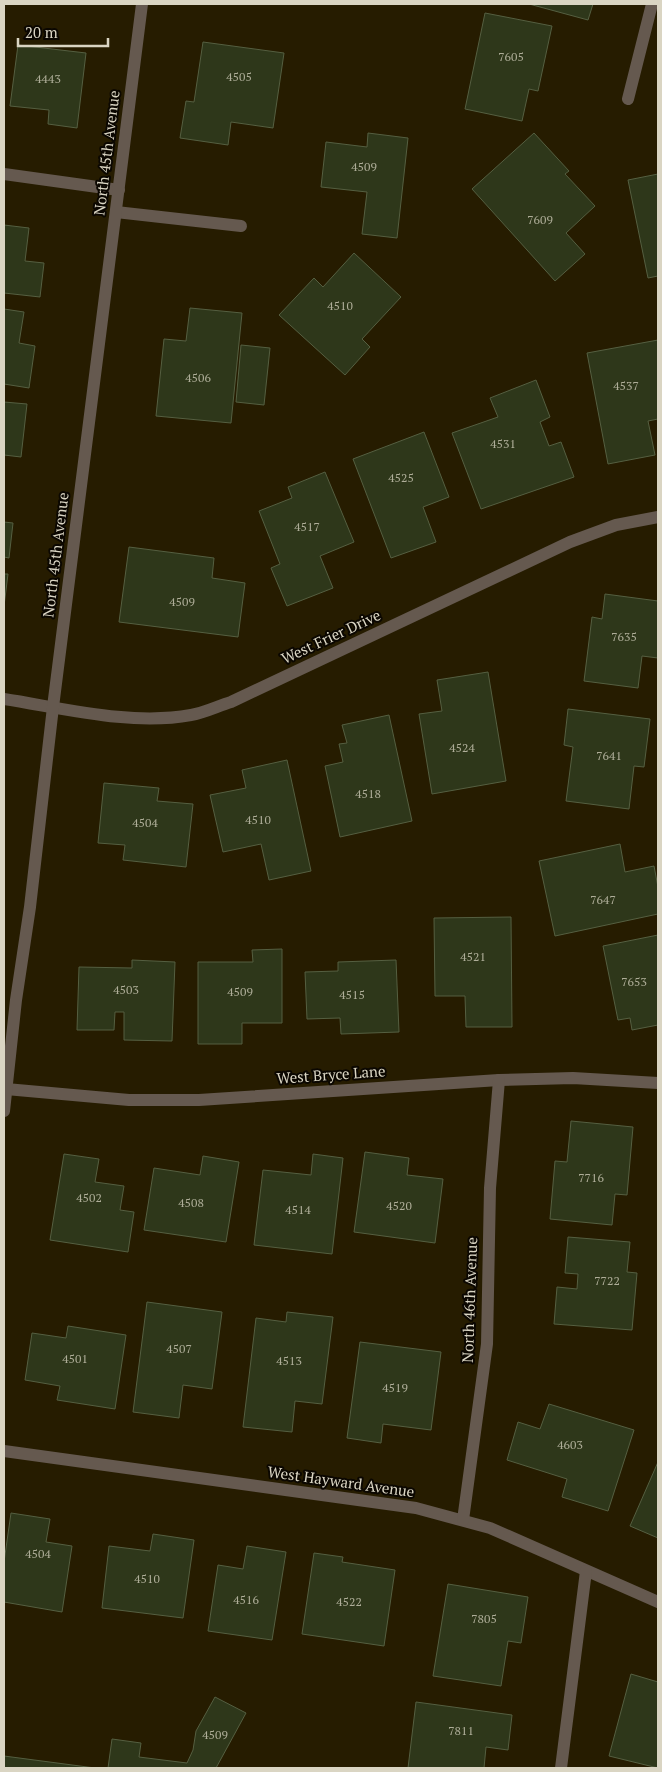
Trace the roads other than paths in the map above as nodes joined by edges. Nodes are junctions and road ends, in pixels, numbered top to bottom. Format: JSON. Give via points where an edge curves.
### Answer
{"nodes":[{"id":1,"x":142,"y":4,"type":"edge"},
{"id":2,"x":652,"y":4,"type":"edge"},
{"id":3,"x":628,"y":99,"type":"dead end"},
{"id":4,"x":4,"y":174,"type":"edge"},
{"id":5,"x":119,"y":190,"type":"junction"},
{"id":6,"x":116,"y":212,"type":"junction"},
{"id":7,"x":241,"y":226,"type":"dead end"},
{"id":8,"x":658,"y":517,"type":"edge"},
{"id":9,"x":4,"y":699,"type":"edge"},
{"id":10,"x":53,"y":707,"type":"junction"},
{"id":11,"x":499,"y":1080,"type":"junction"},
{"id":12,"x":658,"y":1083,"type":"edge"},
{"id":13,"x":6,"y":1089,"type":"junction"},
{"id":14,"x":4,"y":1111,"type":"edge"},
{"id":15,"x":4,"y":1451,"type":"edge"},
{"id":16,"x":463,"y":1520,"type":"junction"},
{"id":17,"x":586,"y":1571,"type":"junction"},
{"id":18,"x":658,"y":1602,"type":"edge"},
{"id":19,"x":561,"y":1768,"type":"edge"}],
"edges":[{"from":1,"to":5,"type":"street","name":"North 45th Avenue"},
{"from":2,"to":3,"type":"street"},
{"from":4,"to":5,"type":"street"},
{"from":5,"to":6,"type":"street","name":"North 45th Avenue"},
{"from":6,"to":7,"type":"street"},
{"from":6,"to":10,"type":"street","name":"North 45th Avenue"},
{"from":8,"to":10,"type":"street","name":"West Frier Drive","via":[[616,525],[570,542],[230,702],[192,715],[119,716]]},
{"from":9,"to":10,"type":"street","name":"West Frier Drive"},
{"from":10,"to":13,"type":"street","name":"North 45th Avenue"},
{"from":11,"to":12,"type":"street","name":"West Bryce Lane","via":[[573,1078]]},
{"from":11,"to":13,"type":"street","name":"West Bryce Lane","via":[[199,1100],[129,1100]]},
{"from":11,"to":16,"type":"street","name":"North 46th Avenue","via":[[490,1188],[487,1344]]},
{"from":13,"to":14,"type":"street","name":"North 45th Avenue"},
{"from":15,"to":16,"type":"street","name":"West Hayward Avenue","via":[[416,1508]]},
{"from":16,"to":17,"type":"street","name":"West Hayward Avenue","via":[[490,1528]]},
{"from":17,"to":18,"type":"street","name":"West Hayward Avenue"},
{"from":17,"to":19,"type":"street"}]}
